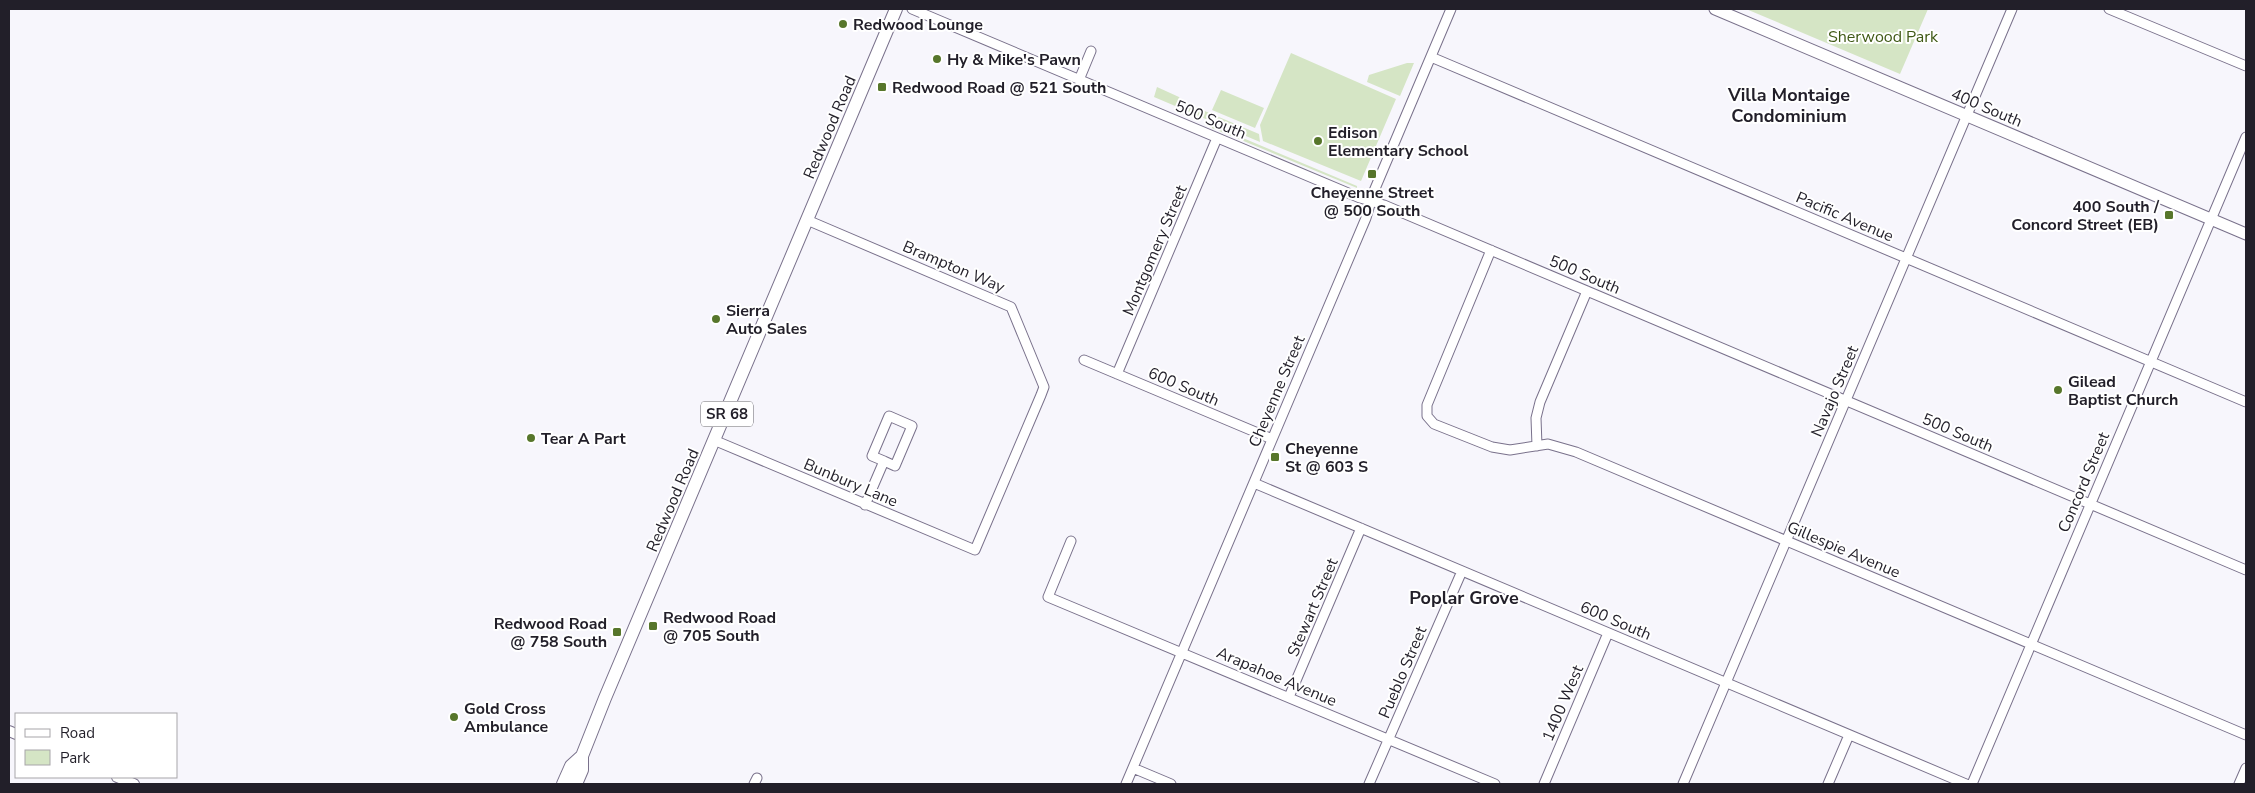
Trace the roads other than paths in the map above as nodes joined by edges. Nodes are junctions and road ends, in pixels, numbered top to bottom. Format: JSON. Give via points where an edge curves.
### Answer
{"nodes":[{"id":1,"x":896,"y":9,"type":"edge"},
{"id":2,"x":912,"y":9,"type":"edge"},
{"id":3,"x":1452,"y":9,"type":"edge"},
{"id":4,"x":1715,"y":9,"type":"edge"},
{"id":5,"x":2012,"y":9,"type":"edge"},
{"id":6,"x":2109,"y":9,"type":"edge"},
{"id":7,"x":1090,"y":51,"type":"dead end"},
{"id":8,"x":1431,"y":57,"type":"junction"},
{"id":9,"x":2246,"y":66,"type":"edge"},
{"id":10,"x":1079,"y":80,"type":"junction"},
{"id":11,"x":1967,"y":116,"type":"junction"},
{"id":12,"x":2246,"y":137,"type":"edge"},
{"id":13,"x":1217,"y":138,"type":"junction"},
{"id":14,"x":1371,"y":202,"type":"junction"},
{"id":15,"x":2211,"y":219,"type":"junction"},
{"id":16,"x":807,"y":220,"type":"junction"},
{"id":17,"x":2246,"y":234,"type":"edge"},
{"id":18,"x":1491,"y":250,"type":"junction"},
{"id":19,"x":1906,"y":258,"type":"junction"},
{"id":20,"x":1587,"y":291,"type":"junction"},
{"id":21,"x":1084,"y":360,"type":"dead end"},
{"id":22,"x":2151,"y":362,"type":"junction"},
{"id":23,"x":1117,"y":374,"type":"junction"},
{"id":24,"x":1846,"y":400,"type":"junction"},
{"id":25,"x":2246,"y":402,"type":"edge"},
{"id":26,"x":1272,"y":439,"type":"junction"},
{"id":27,"x":716,"y":441,"type":"junction"},
{"id":28,"x":1537,"y":446,"type":"junction"},
{"id":29,"x":884,"y":461,"type":"junction"},
{"id":30,"x":1254,"y":483,"type":"junction"},
{"id":31,"x":865,"y":504,"type":"junction"},
{"id":32,"x":2091,"y":504,"type":"junction"},
{"id":33,"x":1361,"y":528,"type":"junction"},
{"id":34,"x":1071,"y":541,"type":"dead end"},
{"id":35,"x":1787,"y":541,"type":"junction"},
{"id":36,"x":975,"y":550,"type":"joint"},
{"id":37,"x":2246,"y":570,"type":"edge"},
{"id":38,"x":1462,"y":571,"type":"junction"},
{"id":39,"x":1608,"y":633,"type":"junction"},
{"id":40,"x":2031,"y":644,"type":"junction"},
{"id":41,"x":1182,"y":652,"type":"junction"},
{"id":42,"x":1726,"y":683,"type":"junction"},
{"id":43,"x":1290,"y":698,"type":"junction"},
{"id":44,"x":1849,"y":735,"type":"junction"},
{"id":45,"x":2246,"y":735,"type":"edge"},
{"id":46,"x":1389,"y":739,"type":"junction"},
{"id":47,"x":582,"y":756,"type":"junction"},
{"id":48,"x":1133,"y":768,"type":"junction"},
{"id":49,"x":2246,"y":768,"type":"edge"},
{"id":50,"x":119,"y":778,"type":"edge"},
{"id":51,"x":134,"y":784,"type":"edge"},
{"id":52,"x":563,"y":784,"type":"edge"},
{"id":53,"x":576,"y":784,"type":"edge"},
{"id":54,"x":1126,"y":784,"type":"edge"},
{"id":55,"x":1171,"y":784,"type":"edge"},
{"id":56,"x":1369,"y":784,"type":"edge"},
{"id":57,"x":1495,"y":784,"type":"edge"},
{"id":58,"x":1544,"y":784,"type":"edge"},
{"id":59,"x":1683,"y":784,"type":"edge"},
{"id":60,"x":1828,"y":784,"type":"edge"},
{"id":61,"x":1966,"y":784,"type":"edge"},
{"id":62,"x":1972,"y":784,"type":"edge"},
{"id":63,"x":2239,"y":784,"type":"edge"}],
"edges":[{"from":1,"to":16,"type":"main road","name":"Redwood Road","number":"SR 68"},
{"from":2,"to":10,"type":"street","name":"500 South"},
{"from":3,"to":8,"type":"street","name":"Cheyenne Street"},
{"from":4,"to":11,"type":"main road","name":"400 South"},
{"from":5,"to":11,"type":"street","name":"Navajo Street"},
{"from":6,"to":9,"type":"street"},
{"from":7,"to":10,"type":"street"},
{"from":8,"to":14,"type":"street","name":"Cheyenne Street"},
{"from":8,"to":19,"type":"street","name":"Pacific Avenue"},
{"from":10,"to":13,"type":"street","name":"500 South"},
{"from":11,"to":15,"type":"main road","name":"400 South"},
{"from":11,"to":19,"type":"street","name":"Navajo Street"},
{"from":12,"to":15,"type":"street","name":"Concord Street"},
{"from":13,"to":14,"type":"street","name":"500 South"},
{"from":13,"to":23,"type":"street","name":"Montgomery Street"},
{"from":14,"to":18,"type":"street","name":"500 South"},
{"from":14,"to":26,"type":"street","name":"Cheyenne Street"},
{"from":15,"to":17,"type":"main road","name":"400 South"},
{"from":15,"to":22,"type":"street","name":"Concord Street"},
{"from":16,"to":27,"type":"main road","name":"Redwood Road","number":"SR 68"},
{"from":16,"to":36,"type":"street","name":"Brampton Way","via":[[1012,306],[1044,386]]},
{"from":18,"to":20,"type":"street","name":"500 South"},
{"from":18,"to":28,"type":"street","name":"Gillespie Avenue","via":[[1427,405],[1427,416],[1434,424],[1492,448],[1510,450]]},
{"from":19,"to":22,"type":"street","name":"Pacific Avenue"},
{"from":19,"to":24,"type":"street","name":"Navajo Street"},
{"from":20,"to":24,"type":"street","name":"500 South"},
{"from":20,"to":28,"type":"street","via":[[1540,402],[1536,418]]},
{"from":21,"to":23,"type":"street","name":"600 South"},
{"from":22,"to":25,"type":"street","name":"Pacific Avenue"},
{"from":22,"to":32,"type":"street","name":"Concord Street"},
{"from":23,"to":26,"type":"street","name":"600 South"},
{"from":24,"to":32,"type":"street","name":"500 South"},
{"from":24,"to":35,"type":"street","name":"Navajo Street"},
{"from":26,"to":30,"type":"street","name":"Cheyenne Street"},
{"from":27,"to":31,"type":"street","name":"Bunbury Lane"},
{"from":27,"to":47,"type":"main road","name":"Redwood Road","number":"SR 68"},
{"from":28,"to":35,"type":"street","name":"Gillespie Avenue","via":[[1555,445],[1576,452]]},
{"from":29,"to":29,"type":"street","via":[[872,456],[889,416],[912,426],[895,466]]},
{"from":29,"to":31,"type":"street"},
{"from":30,"to":33,"type":"street","name":"600 South"},
{"from":30,"to":41,"type":"street","name":"Cheyenne Street"},
{"from":31,"to":36,"type":"street","name":"Bunbury Lane"},
{"from":32,"to":37,"type":"street","name":"500 South"},
{"from":32,"to":40,"type":"street","name":"Concord Street"},
{"from":33,"to":38,"type":"street","name":"600 South"},
{"from":33,"to":43,"type":"street","name":"Stewart Street"},
{"from":34,"to":41,"type":"street","name":"Arapahoe Avenue","via":[[1048,597]]},
{"from":35,"to":40,"type":"street","name":"Gillespie Avenue"},
{"from":35,"to":42,"type":"street","name":"Navajo Street"},
{"from":38,"to":39,"type":"street","name":"600 South"},
{"from":38,"to":46,"type":"street","name":"Pueblo Street"},
{"from":39,"to":42,"type":"street","name":"600 South"},
{"from":39,"to":58,"type":"street","name":"1400 West"},
{"from":40,"to":45,"type":"street","name":"Gillespie Avenue"},
{"from":40,"to":62,"type":"street","name":"Concord Street"},
{"from":41,"to":43,"type":"street","name":"Arapahoe Avenue"},
{"from":41,"to":48,"type":"street","name":"Cheyenne Street"},
{"from":42,"to":44,"type":"street","name":"600 South"},
{"from":42,"to":59,"type":"street","name":"Navajo Street"},
{"from":43,"to":46,"type":"street","name":"Arapahoe Avenue"},
{"from":44,"to":60,"type":"street"},
{"from":44,"to":61,"type":"street","name":"600 South"},
{"from":46,"to":56,"type":"street","name":"Pueblo Street"},
{"from":46,"to":57,"type":"street","name":"Arapahoe Avenue"},
{"from":47,"to":52,"type":"main road","name":"Redwood Road","number":"SR 68","via":[[571,766]]},
{"from":47,"to":53,"type":"main road","name":"Redwood Road","number":"SR 68","via":[[582,770]]},
{"from":48,"to":54,"type":"street","name":"Cheyenne Street"},
{"from":48,"to":55,"type":"street"},
{"from":49,"to":63,"type":"street"},
{"from":50,"to":51,"type":"street"}]}
